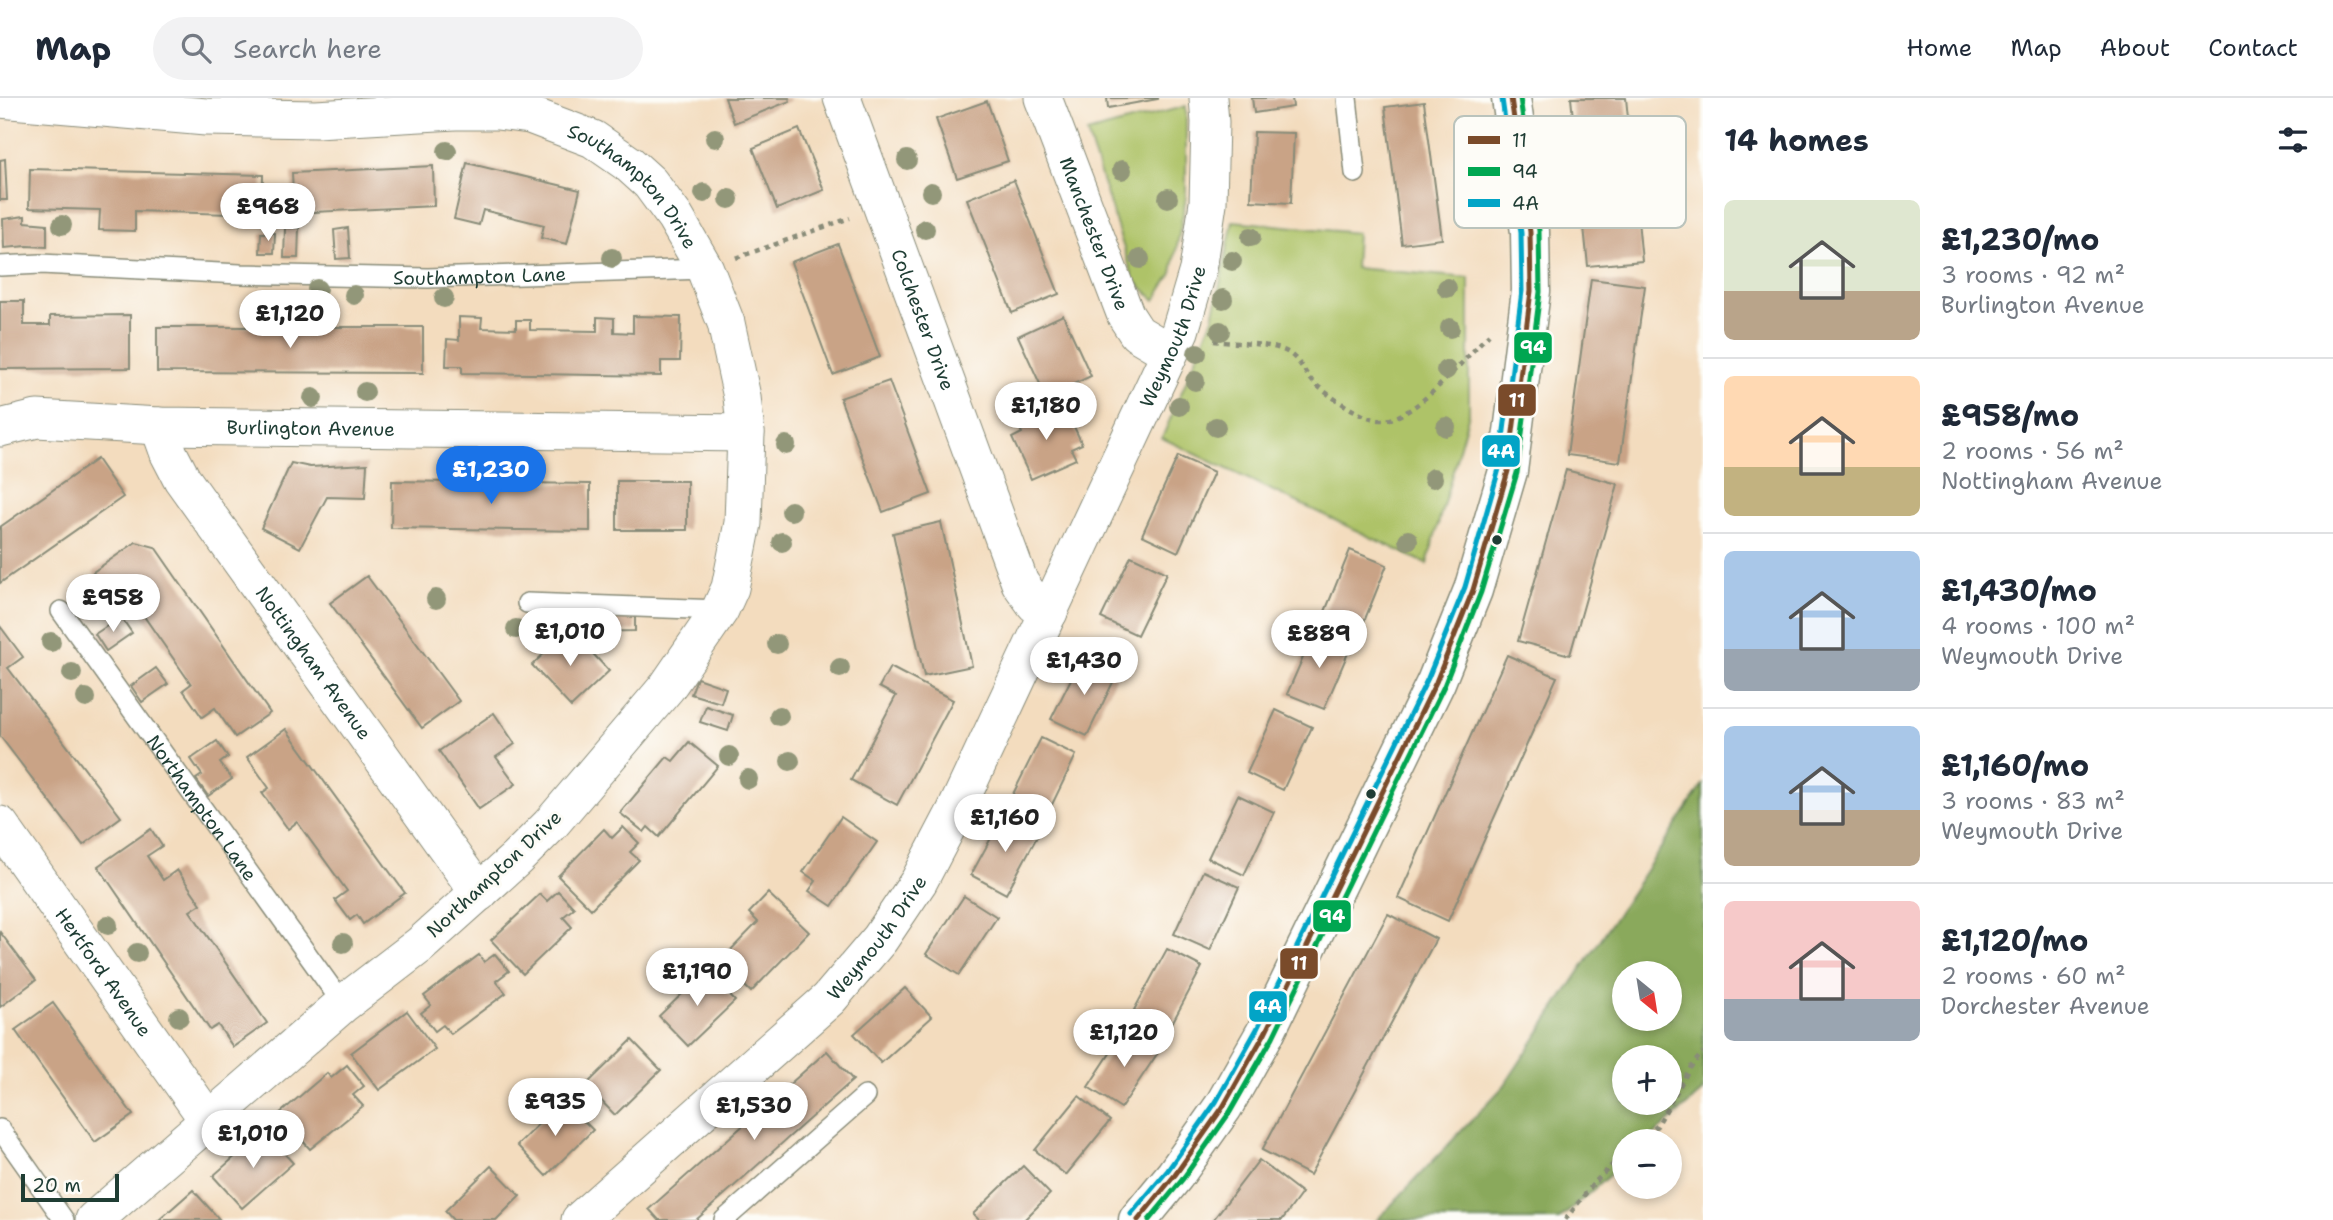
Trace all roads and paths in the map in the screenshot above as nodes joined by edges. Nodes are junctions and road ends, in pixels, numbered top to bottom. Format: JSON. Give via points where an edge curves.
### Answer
{"nodes":[{"id":1,"x":842,"y":98,"type":"edge"},
{"id":2,"x":1044,"y":98,"type":"edge"},
{"id":3,"x":1208,"y":98,"type":"edge"},
{"id":4,"x":1347,"y":98,"type":"edge"},
{"id":5,"x":1511,"y":98,"type":"edge"},
{"id":6,"x":0,"y":99,"type":"edge"},
{"id":7,"x":1514,"y":116,"type":"edge"},
{"id":8,"x":1354,"y":173,"type":"dead end"},
{"id":9,"x":880,"y":207,"type":"junction"},
{"id":10,"x":1529,"y":228,"type":"edge"},
{"id":11,"x":0,"y":266,"type":"edge"},
{"id":12,"x":705,"y":269,"type":"junction"},
{"id":13,"x":1531,"y":291,"type":"junction"},
{"id":14,"x":1175,"y":341,"type":"junction"},
{"id":15,"x":159,"y":426,"type":"junction"},
{"id":16,"x":0,"y":428,"type":"edge"},
{"id":17,"x":746,"y":433,"type":"junction"},
{"id":18,"x":527,"y":603,"type":"dead end"},
{"id":19,"x":720,"y":610,"type":"junction"},
{"id":20,"x":61,"y":611,"type":"dead end"},
{"id":21,"x":1049,"y":612,"type":"junction"},
{"id":22,"x":0,"y":825,"type":"edge"},
{"id":23,"x":479,"y":893,"type":"junction"},
{"id":24,"x":343,"y":1004,"type":"junction"},
{"id":25,"x":1703,"y":1052,"type":"edge"},
{"id":26,"x":865,"y":1096,"type":"dead end"},
{"id":27,"x":208,"y":1120,"type":"junction"},
{"id":28,"x":0,"y":1129,"type":"edge"},
{"id":29,"x":1653,"y":1129,"type":"edge"},
{"id":30,"x":1612,"y":1165,"type":"edge"},
{"id":31,"x":64,"y":1220,"type":"edge"},
{"id":32,"x":94,"y":1220,"type":"edge"},
{"id":33,"x":580,"y":1220,"type":"edge"},
{"id":34,"x":724,"y":1220,"type":"edge"},
{"id":35,"x":1138,"y":1220,"type":"edge"},
{"id":36,"x":1565,"y":1220,"type":"edge"}],
"edges":[{"from":1,"to":9,"type":"street","name":"Colchester Drive"},
{"from":2,"to":14,"type":"street","name":"Manchester Drive","via":[[1126,316],[1137,333]]},
{"from":3,"to":14,"type":"street","name":"Weymouth Drive","via":[[1208,203],[1198,270]]},
{"from":4,"to":8,"type":"lane"},
{"from":5,"to":7,"type":"street"},
{"from":6,"to":12,"type":"street","name":"Southampton Drive","via":[[206,117],[316,119],[455,111],[530,115],[593,139],[629,164],[675,217]]},
{"from":9,"to":12,"type":"path"},
{"from":9,"to":21,"type":"street","name":"Colchester Drive","via":[[1020,583],[1035,604]]},
{"from":10,"to":13,"type":"street"},
{"from":11,"to":12,"type":"lane","name":"Southampton Lane","via":[[428,278]]},
{"from":12,"to":17,"type":"street","name":"Southampton Drive","via":[[726,323]]},
{"from":13,"to":14,"type":"path","via":[[1423,401],[1402,415],[1382,420],[1365,416],[1315,384],[1284,350]]},
{"from":13,"to":35,"type":"street","via":[[1507,471],[1473,590],[1436,682],[1229,1097]]},
{"from":14,"to":21,"type":"street","name":"Weymouth Drive"},
{"from":15,"to":16,"type":"street","name":"Burlington Avenue","via":[[37,419]]},
{"from":15,"to":17,"type":"street","name":"Burlington Avenue"},
{"from":15,"to":23,"type":"street","name":"Nottingham Avenue","via":[[182,479]]},
{"from":17,"to":19,"type":"street","name":"Northampton Drive","via":[[743,523],[730,588]]},
{"from":18,"to":19,"type":"lane"},
{"from":19,"to":23,"type":"street","name":"Northampton Drive","via":[[667,687],[550,825]]},
{"from":20,"to":24,"type":"lane","name":"Northampton Lane"},
{"from":21,"to":33,"type":"street","name":"Weymouth Drive","via":[[955,812],[925,870],[880,939],[829,999]]},
{"from":22,"to":27,"type":"street","name":"Hertford Avenue"},
{"from":23,"to":24,"type":"street","name":"Northampton Drive"},
{"from":24,"to":27,"type":"street","name":"Northampton Drive"},
{"from":25,"to":29,"type":"path"},
{"from":26,"to":34,"type":"lane"},
{"from":27,"to":32,"type":"street","name":"Northampton Drive"},
{"from":28,"to":31,"type":"lane"},
{"from":30,"to":36,"type":"path"}]}
